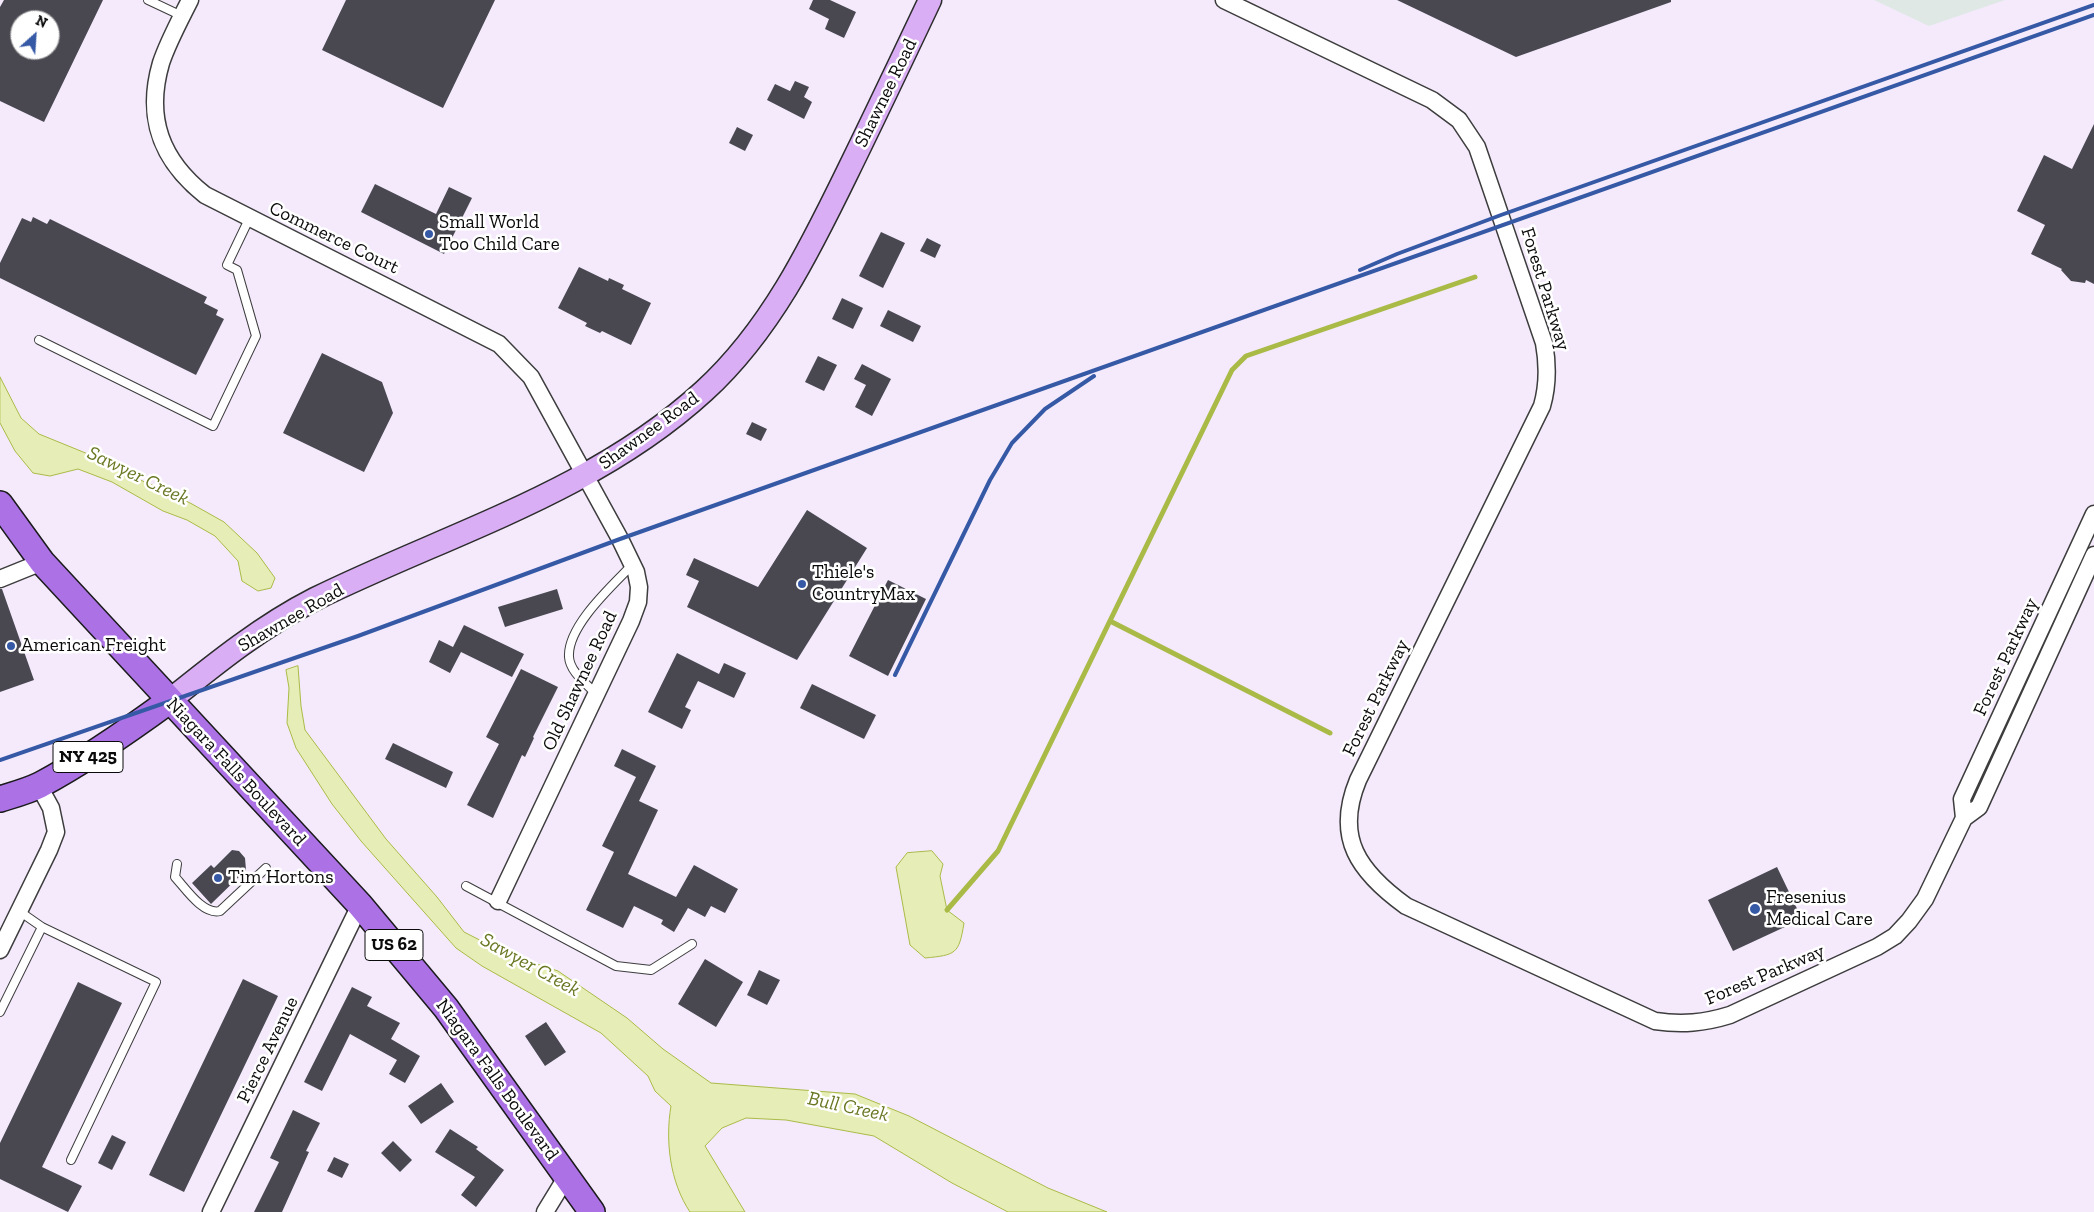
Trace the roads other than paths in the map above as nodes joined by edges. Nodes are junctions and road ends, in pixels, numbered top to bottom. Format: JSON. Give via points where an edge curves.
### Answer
{"nodes":[{"id":1,"x":148,"y":0,"type":"edge"},
{"id":2,"x":190,"y":0,"type":"edge"},
{"id":3,"x":930,"y":0,"type":"edge"},
{"id":4,"x":1224,"y":0,"type":"edge"},
{"id":5,"x":182,"y":16,"type":"junction"},
{"id":6,"x":249,"y":219,"type":"junction"},
{"id":7,"x":39,"y":340,"type":"dead end"},
{"id":8,"x":586,"y":475,"type":"junction"},
{"id":9,"x":0,"y":504,"type":"edge"},
{"id":10,"x":2094,"y":514,"type":"edge"},
{"id":11,"x":2094,"y":555,"type":"edge"},
{"id":12,"x":42,"y":562,"type":"junction"},
{"id":13,"x":632,"y":565,"type":"junction"},
{"id":14,"x":0,"y":579,"type":"edge"},
{"id":15,"x":2061,"y":585,"type":"junction"},
{"id":16,"x":2077,"y":593,"type":"junction"},
{"id":17,"x":597,"y":694,"type":"junction"},
{"id":18,"x":169,"y":700,"type":"junction"},
{"id":19,"x":39,"y":786,"type":"junction"},
{"id":20,"x":0,"y":800,"type":"edge"},
{"id":21,"x":1964,"y":818,"type":"junction"},
{"id":22,"x":176,"y":864,"type":"dead end"},
{"id":23,"x":266,"y":868,"type":"dead end"},
{"id":24,"x":466,"y":886,"type":"dead end"},
{"id":25,"x":498,"y":901,"type":"junction"},
{"id":26,"x":360,"y":904,"type":"junction"},
{"id":27,"x":19,"y":911,"type":"junction"},
{"id":28,"x":42,"y":927,"type":"junction"},
{"id":29,"x":692,"y":944,"type":"dead end"},
{"id":30,"x":0,"y":950,"type":"edge"},
{"id":31,"x":0,"y":1012,"type":"edge"},
{"id":32,"x":71,"y":1160,"type":"dead end"},
{"id":33,"x":567,"y":1176,"type":"junction"},
{"id":34,"x":211,"y":1212,"type":"edge"},
{"id":35,"x":545,"y":1212,"type":"edge"},
{"id":36,"x":592,"y":1212,"type":"edge"}],
"edges":[{"from":1,"to":5,"type":"lane"},
{"from":2,"to":5,"type":"street","name":"Commerce Court"},
{"from":3,"to":8,"type":"main road","name":"Shawnee Road","number":"NY 425","via":[[817,236],[762,324],[706,390],[630,450]]},
{"from":4,"to":21,"type":"street","name":"Forest Parkway","via":[[1432,100],[1459,120],[1477,147],[1546,350],[1547,390],[1542,406],[1352,793],[1348,806],[1348,830],[1359,858],[1379,886],[1406,906],[1648,1018],[1694,1024],[1730,1015],[1878,947],[1895,936],[1925,899]]},
{"from":5,"to":6,"type":"street","name":"Commerce Court","via":[[162,62],[155,90],[159,133],[176,168],[191,184]]},
{"from":6,"to":7,"type":"lane","via":[[227,265],[237,270],[256,336],[213,426]]},
{"from":6,"to":8,"type":"street","name":"Commerce Court","via":[[499,344],[531,377]]},
{"from":8,"to":13,"type":"street","name":"Old Shawnee Road"},
{"from":8,"to":18,"type":"main road","name":"Shawnee Road","number":"NY 425","via":[[314,600],[237,648]]},
{"from":9,"to":12,"type":"main road","name":"Niagara Falls Boulevard","number":"US 62"},
{"from":10,"to":15,"type":"street","name":"Forest Parkway"},
{"from":11,"to":16,"type":"street","name":"Forest Parkway"},
{"from":12,"to":14,"type":"street"},
{"from":12,"to":18,"type":"main road","name":"Niagara Falls Boulevard","number":"US 62"},
{"from":13,"to":17,"type":"street","name":"Old Shawnee Road","via":[[639,587],[638,602]]},
{"from":13,"to":17,"type":"lane","via":[[589,610],[573,638],[569,656],[575,674]]},
{"from":15,"to":16,"type":"lane"},
{"from":15,"to":21,"type":"street","name":"Forest Parkway","via":[[1962,799]]},
{"from":16,"to":21,"type":"street","name":"Forest Parkway","via":[[1979,806]]},
{"from":17,"to":25,"type":"street","name":"Old Shawnee Road"},
{"from":18,"to":19,"type":"main road","number":"NY 425","via":[[127,732]]},
{"from":18,"to":26,"type":"main road","name":"Niagara Falls Boulevard","number":"US 62"},
{"from":19,"to":20,"type":"main road","number":"NY 425"},
{"from":19,"to":27,"type":"street","via":[[51,808],[56,832]]},
{"from":22,"to":23,"type":"lane","via":[[175,877],[207,910],[214,913]]},
{"from":24,"to":25,"type":"lane"},
{"from":25,"to":29,"type":"lane","via":[[616,966],[651,970]]},
{"from":26,"to":33,"type":"main road","name":"Niagara Falls Boulevard","number":"US 62","via":[[446,1008]]},
{"from":26,"to":34,"type":"street","name":"Pierce Avenue"},
{"from":27,"to":28,"type":"lane"},
{"from":27,"to":30,"type":"street"},
{"from":28,"to":31,"type":"lane"},
{"from":28,"to":32,"type":"lane","via":[[156,982]]},
{"from":33,"to":35,"type":"street"},
{"from":33,"to":36,"type":"main road","name":"Niagara Falls Boulevard","number":"US 62"}]}
